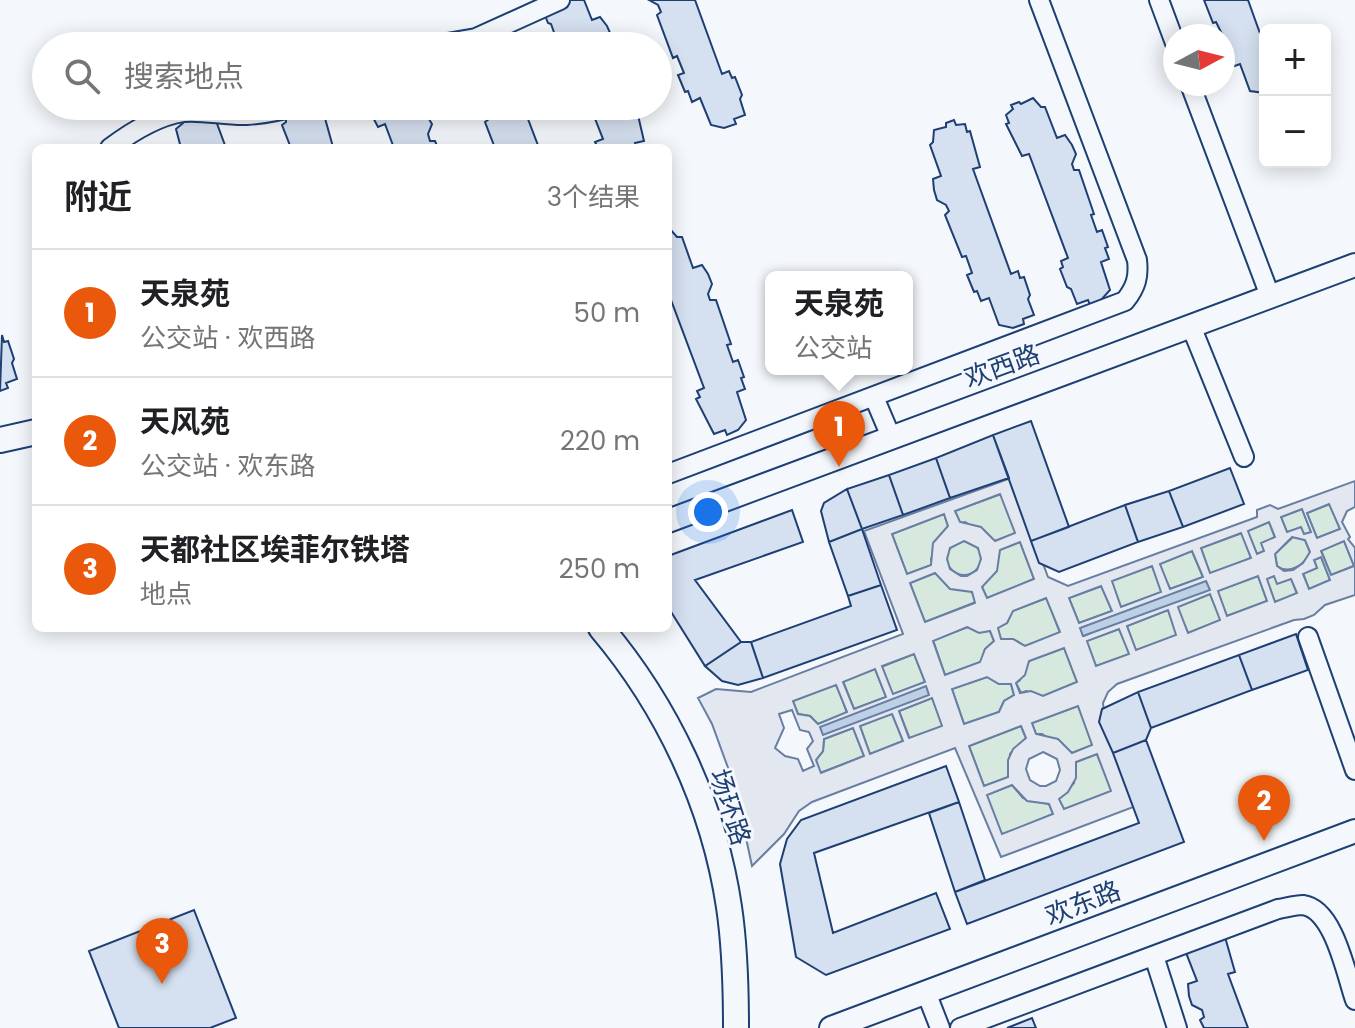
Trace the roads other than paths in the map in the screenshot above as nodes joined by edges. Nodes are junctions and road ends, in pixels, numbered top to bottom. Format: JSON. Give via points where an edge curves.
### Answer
{"nodes":[{"id":1,"x":560,"y":0,"type":"edge"},
{"id":2,"x":1039,"y":0,"type":"edge"},
{"id":3,"x":1159,"y":0,"type":"edge"},
{"id":4,"x":1168,"y":24,"type":"edge"},
{"id":5,"x":489,"y":32,"type":"edge"},
{"id":6,"x":1195,"y":96,"type":"edge"},
{"id":7,"x":158,"y":120,"type":"edge"},
{"id":8,"x":115,"y":144,"type":"edge"},
{"id":9,"x":1355,"y":265,"type":"edge"},
{"id":10,"x":1270,"y":296,"type":"junction"},
{"id":11,"x":1191,"y":326,"type":"junction"},
{"id":12,"x":874,"y":397,"type":"junction"},
{"id":13,"x":32,"y":433,"type":"edge"},
{"id":14,"x":891,"y":437,"type":"junction"},
{"id":15,"x":0,"y":440,"type":"edge"},
{"id":16,"x":1244,"y":457,"type":"dead end"},
{"id":17,"x":672,"y":473,"type":"edge"},
{"id":18,"x":672,"y":519,"type":"edge"},
{"id":19,"x":604,"y":632,"type":"edge"},
{"id":20,"x":1308,"y":637,"type":"dead end"},
{"id":21,"x":1355,"y":770,"type":"edge"},
{"id":22,"x":1355,"y":831,"type":"edge"},
{"id":23,"x":1154,"y":956,"type":"junction"},
{"id":24,"x":926,"y":992,"type":"junction"},
{"id":25,"x":1355,"y":1000,"type":"edge"},
{"id":26,"x":736,"y":1028,"type":"edge"},
{"id":27,"x":831,"y":1028,"type":"edge"},
{"id":28,"x":940,"y":1028,"type":"edge"},
{"id":29,"x":960,"y":1028,"type":"edge"},
{"id":30,"x":1177,"y":1028,"type":"edge"}],
"edges":[{"from":1,"to":5,"type":"street"},
{"from":2,"to":12,"type":"street","via":[[1137,260],[1134,290],[1125,301]]},
{"from":3,"to":4,"type":"street"},
{"from":6,"to":10,"type":"street"},
{"from":7,"to":8,"type":"street"},
{"from":9,"to":10,"type":"street","name":"欢西路"},
{"from":10,"to":11,"type":"street","name":"欢西路"},
{"from":11,"to":14,"type":"street","name":"欢西路"},
{"from":11,"to":16,"type":"street"},
{"from":12,"to":14,"type":"street"},
{"from":12,"to":17,"type":"street"},
{"from":13,"to":15,"type":"main road"},
{"from":14,"to":18,"type":"street","name":"欢西路"},
{"from":19,"to":26,"type":"main road","name":"场环路","via":[[654,701],[711,828],[736,959]]},
{"from":20,"to":21,"type":"street"},
{"from":22,"to":24,"type":"street","name":"欢东路"},
{"from":23,"to":25,"type":"street","via":[[1278,909],[1303,905],[1322,914],[1331,930]]},
{"from":23,"to":29,"type":"street"},
{"from":23,"to":30,"type":"street"},
{"from":24,"to":27,"type":"street","name":"欢东路"},
{"from":24,"to":28,"type":"street"}]}
